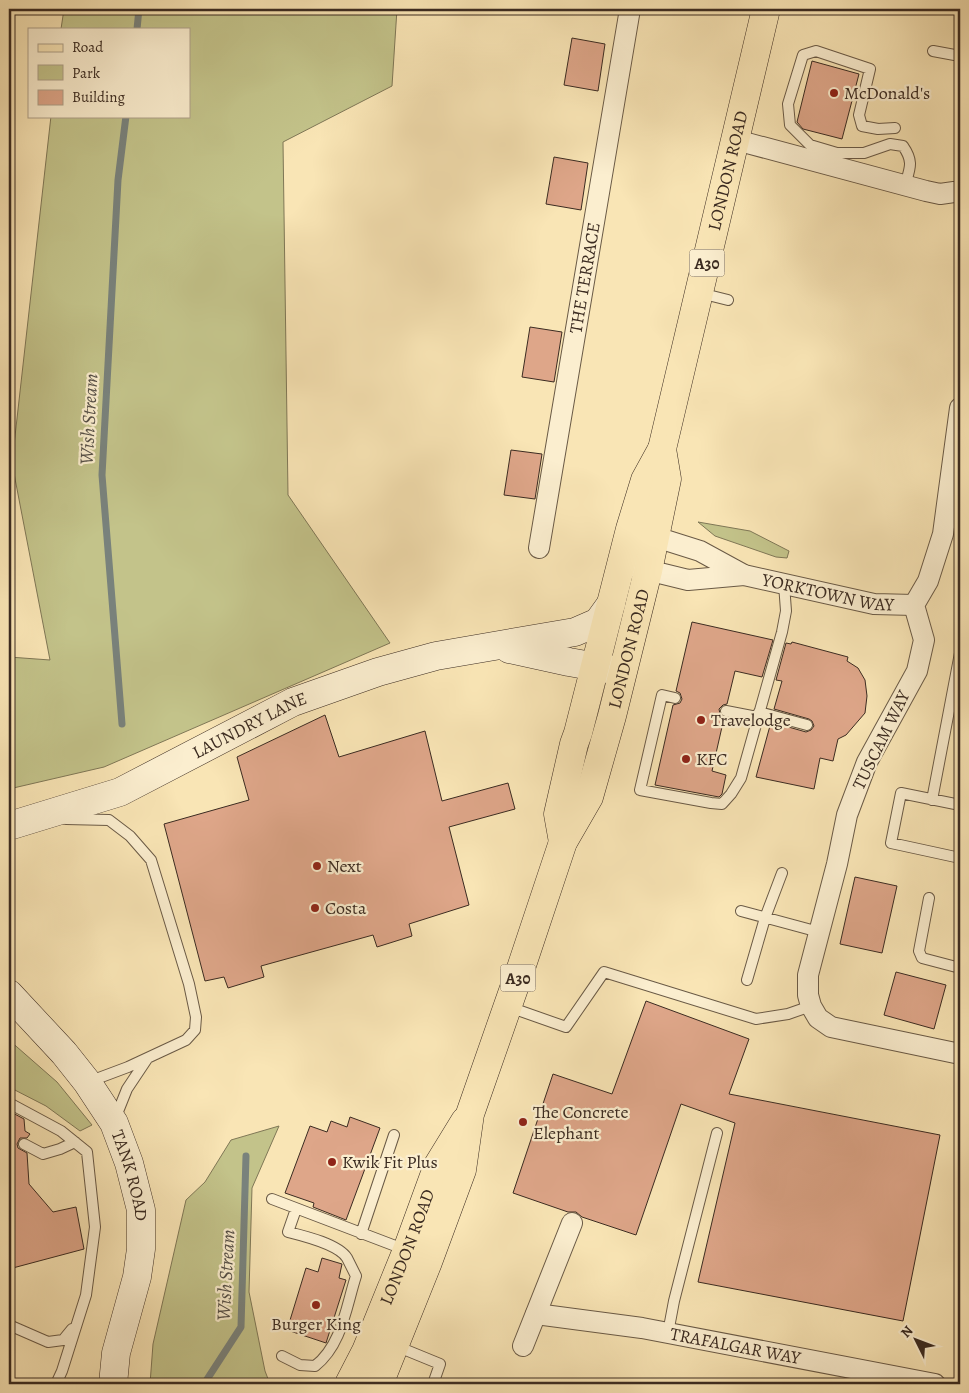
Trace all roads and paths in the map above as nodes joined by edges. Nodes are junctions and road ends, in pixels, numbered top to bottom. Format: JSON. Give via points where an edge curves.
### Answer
{"nodes":[{"id":1,"x":630,"y":9,"type":"edge"},
{"id":2,"x":766,"y":9,"type":"edge"},
{"id":3,"x":933,"y":51,"type":"dead end"},
{"id":4,"x":960,"y":56,"type":"edge"},
{"id":5,"x":895,"y":128,"type":"dead end"},
{"id":6,"x":736,"y":140,"type":"junction"},
{"id":7,"x":905,"y":185,"type":"junction"},
{"id":8,"x":957,"y":188,"type":"edge"},
{"id":9,"x":700,"y":292,"type":"junction"},
{"id":10,"x":728,"y":300,"type":"dead end"},
{"id":11,"x":960,"y":408,"type":"edge"},
{"id":12,"x":642,"y":533,"type":"junction"},
{"id":13,"x":540,"y":548,"type":"dead end"},
{"id":14,"x":621,"y":564,"type":"junction"},
{"id":15,"x":648,"y":570,"type":"junction"},
{"id":16,"x":744,"y":575,"type":"junction"},
{"id":17,"x":784,"y":584,"type":"junction"},
{"id":18,"x":611,"y":604,"type":"junction"},
{"id":19,"x":914,"y":605,"type":"junction"},
{"id":20,"x":498,"y":646,"type":"junction"},
{"id":21,"x":960,"y":653,"type":"edge"},
{"id":22,"x":595,"y":667,"type":"junction"},
{"id":23,"x":622,"y":671,"type":"junction"},
{"id":24,"x":675,"y":698,"type":"dead end"},
{"id":25,"x":726,"y":711,"type":"dead end"},
{"id":26,"x":758,"y":714,"type":"junction"},
{"id":27,"x":807,"y":725,"type":"dead end"},
{"id":28,"x":932,"y":800,"type":"junction"},
{"id":29,"x":960,"y":806,"type":"edge"},
{"id":30,"x":36,"y":819,"type":"junction"},
{"id":31,"x":9,"y":826,"type":"edge"},
{"id":32,"x":562,"y":842,"type":"junction"},
{"id":33,"x":960,"y":858,"type":"edge"},
{"id":34,"x":782,"y":873,"type":"dead end"},
{"id":35,"x":929,"y":898,"type":"dead end"},
{"id":36,"x":741,"y":911,"type":"dead end"},
{"id":37,"x":766,"y":918,"type":"junction"},
{"id":38,"x":819,"y":932,"type":"junction"},
{"id":39,"x":960,"y":968,"type":"edge"},
{"id":40,"x":747,"y":980,"type":"dead end"},
{"id":41,"x":9,"y":994,"type":"edge"},
{"id":42,"x":9,"y":1002,"type":"edge"},
{"id":43,"x":508,"y":1006,"type":"junction"},
{"id":44,"x":811,"y":1006,"type":"junction"},
{"id":45,"x":37,"y":1025,"type":"junction"},
{"id":46,"x":960,"y":1054,"type":"edge"},
{"id":47,"x":147,"y":1058,"type":"junction"},
{"id":48,"x":87,"y":1082,"type":"junction"},
{"id":49,"x":9,"y":1103,"type":"edge"},
{"id":50,"x":470,"y":1114,"type":"junction"},
{"id":51,"x":114,"y":1123,"type":"junction"},
{"id":52,"x":717,"y":1133,"type":"dead end"},
{"id":53,"x":394,"y":1135,"type":"dead end"},
{"id":54,"x":75,"y":1142,"type":"junction"},
{"id":55,"x":24,"y":1144,"type":"dead end"},
{"id":56,"x":272,"y":1199,"type":"dead end"},
{"id":57,"x":296,"y":1209,"type":"junction"},
{"id":58,"x":572,"y":1223,"type":"dead end"},
{"id":59,"x":361,"y":1234,"type":"junction"},
{"id":60,"x":406,"y":1250,"type":"junction"},
{"id":61,"x":536,"y":1314,"type":"junction"},
{"id":62,"x":77,"y":1322,"type":"junction"},
{"id":63,"x":9,"y":1325,"type":"edge"},
{"id":64,"x":668,"y":1333,"type":"junction"},
{"id":65,"x":524,"y":1346,"type":"dead end"},
{"id":66,"x":405,"y":1350,"type":"junction"},
{"id":67,"x":116,"y":1353,"type":"junction"},
{"id":68,"x":282,"y":1356,"type":"dead end"},
{"id":69,"x":56,"y":1384,"type":"edge"},
{"id":70,"x":98,"y":1384,"type":"edge"},
{"id":71,"x":113,"y":1384,"type":"edge"},
{"id":72,"x":349,"y":1384,"type":"edge"},
{"id":73,"x":379,"y":1384,"type":"edge"},
{"id":74,"x":433,"y":1384,"type":"edge"},
{"id":75,"x":934,"y":1384,"type":"edge"}],
"edges":[{"from":1,"to":13,"type":"street","name":"THE TERRACE"},
{"from":2,"to":6,"type":"main road","name":"LONDON ROAD","number":"A30"},
{"from":3,"to":4,"type":"lane"},
{"from":5,"to":7,"type":"lane","via":[[862,126],[859,114],[870,69],[816,52],[803,55],[788,104],[790,125],[810,145],[837,153],[864,153],[890,144],[903,146],[910,156]]},
{"from":6,"to":7,"type":"street"},
{"from":6,"to":9,"type":"main road","name":"LONDON ROAD","number":"A30"},
{"from":7,"to":8,"type":"street","via":[[940,194]]},
{"from":9,"to":10,"type":"lane"},
{"from":9,"to":12,"type":"main road","name":"LONDON ROAD","number":"A30","via":[[662,449],[667,479]]},
{"from":11,"to":19,"type":"street","via":[[943,534],[928,581]]},
{"from":12,"to":14,"type":"main road","name":"LONDON ROAD","number":"A30"},
{"from":12,"to":15,"type":"main road","name":"LONDON ROAD","number":"A30"},
{"from":12,"to":16,"type":"street","name":"YORKTOWN WAY","via":[[700,550]]},
{"from":14,"to":15,"type":"street","name":"YORKTOWN WAY"},
{"from":14,"to":18,"type":"main road","name":"LONDON ROAD","number":"A30"},
{"from":15,"to":16,"type":"street","name":"YORKTOWN WAY","via":[[688,580]]},
{"from":15,"to":23,"type":"main road","name":"LONDON ROAD","number":"A30"},
{"from":16,"to":17,"type":"street","name":"YORKTOWN WAY"},
{"from":17,"to":19,"type":"street","name":"YORKTOWN WAY","via":[[874,604]]},
{"from":17,"to":26,"type":"lane","via":[[786,611],[782,632]]},
{"from":18,"to":20,"type":"street","name":"LAUNDRY LANE","via":[[598,622],[575,632]]},
{"from":18,"to":22,"type":"main road","name":"LONDON ROAD","number":"A30"},
{"from":19,"to":38,"type":"street","name":"TUSCAM WAY","via":[[924,640],[916,671],[867,762],[847,815]]},
{"from":20,"to":22,"type":"street","name":"LAUNDRY LANE"},
{"from":20,"to":30,"type":"street","name":"LAUNDRY LANE","via":[[436,656],[378,672],[293,702],[120,792]]},
{"from":21,"to":28,"type":"lane"},
{"from":22,"to":23,"type":"street","name":"LAUNDRY LANE"},
{"from":22,"to":32,"type":"main road","name":"LONDON ROAD","number":"A30","via":[[558,814]]},
{"from":23,"to":32,"type":"main road","name":"LONDON ROAD","number":"A30","via":[[589,797]]},
{"from":24,"to":26,"type":"lane","via":[[662,695],[640,790],[722,804],[741,778]]},
{"from":25,"to":26,"type":"lane"},
{"from":26,"to":27,"type":"lane"},
{"from":28,"to":29,"type":"lane"},
{"from":28,"to":33,"type":"lane","via":[[902,794],[891,843]]},
{"from":30,"to":31,"type":"street","name":"LAUNDRY LANE"},
{"from":30,"to":47,"type":"lane","via":[[108,820],[130,836],[151,860],[196,1016],[195,1030],[186,1040]]},
{"from":32,"to":43,"type":"main road","name":"LONDON ROAD","number":"A30"},
{"from":34,"to":37,"type":"lane"},
{"from":35,"to":39,"type":"lane","via":[[919,951],[922,958]]},
{"from":36,"to":37,"type":"lane"},
{"from":37,"to":38,"type":"lane"},
{"from":37,"to":40,"type":"lane"},
{"from":38,"to":44,"type":"street","name":"TUSCAM WAY","via":[[808,975]]},
{"from":41,"to":45,"type":"street","name":"TANK ROAD"},
{"from":42,"to":45,"type":"street","name":"TANK ROAD"},
{"from":43,"to":44,"type":"lane","via":[[566,1027],[604,972],[756,1019]]},
{"from":43,"to":50,"type":"main road","name":"LONDON ROAD","number":"A30"},
{"from":44,"to":46,"type":"street","via":[[818,1018],[831,1026]]},
{"from":45,"to":48,"type":"street","name":"TANK ROAD"},
{"from":47,"to":48,"type":"lane"},
{"from":47,"to":51,"type":"lane","via":[[127,1089]]},
{"from":48,"to":51,"type":"street","name":"TANK ROAD"},
{"from":49,"to":54,"type":"lane"},
{"from":50,"to":60,"type":"main road","name":"LONDON ROAD","number":"A30","via":[[438,1164]]},
{"from":50,"to":66,"type":"main road","name":"LONDON ROAD","number":"A30","via":[[462,1170]]},
{"from":51,"to":67,"type":"street","name":"TANK ROAD","via":[[130,1163],[141,1210],[137,1277]]},
{"from":52,"to":64,"type":"lane"},
{"from":53,"to":59,"type":"lane"},
{"from":54,"to":55,"type":"lane","via":[[43,1154]]},
{"from":54,"to":62,"type":"lane","via":[[86,1152],[96,1227],[86,1295]]},
{"from":56,"to":57,"type":"lane"},
{"from":57,"to":59,"type":"lane"},
{"from":57,"to":68,"type":"lane","via":[[288,1232],[340,1250],[356,1276],[344,1318],[331,1351],[324,1359],[315,1366],[300,1365]]},
{"from":58,"to":61,"type":"street"},
{"from":59,"to":60,"type":"lane"},
{"from":60,"to":72,"type":"main road","name":"LONDON ROAD","number":"A30","via":[[366,1352]]},
{"from":61,"to":64,"type":"street","name":"TRAFALGAR WAY"},
{"from":61,"to":65,"type":"street"},
{"from":62,"to":63,"type":"lane","via":[[63,1340],[48,1342]]},
{"from":62,"to":69,"type":"lane"},
{"from":64,"to":75,"type":"street","name":"TRAFALGAR WAY"},
{"from":66,"to":73,"type":"main road","name":"LONDON ROAD","number":"A30"},
{"from":66,"to":74,"type":"lane","via":[[440,1364]]},
{"from":67,"to":70,"type":"street","name":"TANK ROAD"},
{"from":67,"to":71,"type":"street","name":"TANK ROAD"}]}
